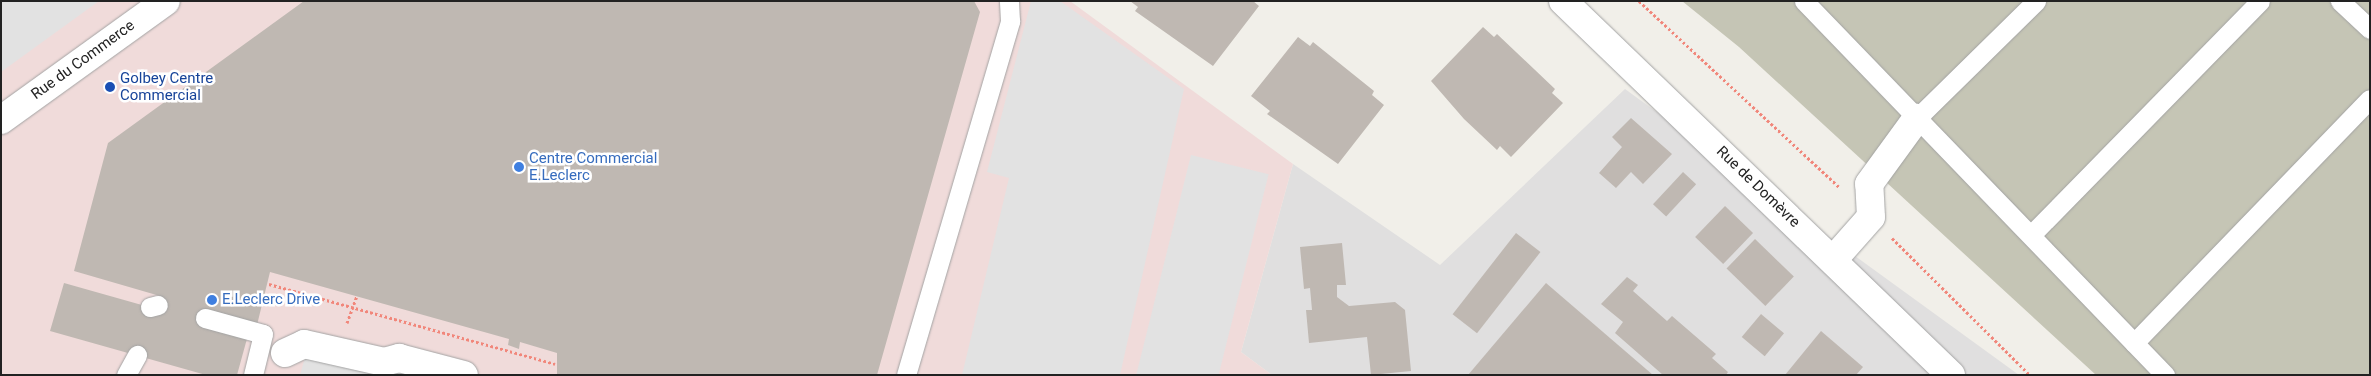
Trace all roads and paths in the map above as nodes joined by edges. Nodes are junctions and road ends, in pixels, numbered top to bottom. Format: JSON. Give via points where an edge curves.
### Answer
{"nodes":[{"id":1,"x":166,"y":1,"type":"edge"},
{"id":2,"x":1009,"y":1,"type":"edge"},
{"id":3,"x":1563,"y":1,"type":"edge"},
{"id":4,"x":1804,"y":1,"type":"edge"},
{"id":5,"x":2036,"y":1,"type":"edge"},
{"id":6,"x":2260,"y":1,"type":"edge"},
{"id":7,"x":2340,"y":1,"type":"edge"},
{"id":8,"x":2370,"y":29,"type":"edge"},
{"id":9,"x":2370,"y":99,"type":"edge"},
{"id":10,"x":1917,"y":118,"type":"junction"},
{"id":11,"x":1,"y":120,"type":"edge"},
{"id":12,"x":2030,"y":235,"type":"junction"},
{"id":13,"x":1833,"y":260,"type":"junction"},
{"id":14,"x":269,"y":284,"type":"dead end"},
{"id":15,"x":204,"y":318,"type":"dead end"},
{"id":16,"x":2134,"y":343,"type":"junction"},
{"id":17,"x":285,"y":353,"type":"dead end"},
{"id":18,"x":137,"y":355,"type":"dead end"},
{"id":19,"x":555,"y":364,"type":"dead end"},
{"id":20,"x":126,"y":375,"type":"edge"},
{"id":21,"x":253,"y":375,"type":"edge"},
{"id":22,"x":464,"y":375,"type":"edge"},
{"id":23,"x":906,"y":375,"type":"edge"},
{"id":24,"x":1951,"y":375,"type":"edge"},
{"id":25,"x":2165,"y":375,"type":"edge"}],
"edges":[{"from":1,"to":11,"type":"street","name":"Rue du Commerce"},
{"from":2,"to":23,"type":"lane","via":[[1010,21]]},
{"from":3,"to":13,"type":"street","name":"Rue de Domèvre"},
{"from":4,"to":10,"type":"lane"},
{"from":5,"to":10,"type":"lane"},
{"from":6,"to":12,"type":"lane"},
{"from":7,"to":8,"type":"lane"},
{"from":9,"to":16,"type":"lane"},
{"from":10,"to":12,"type":"lane"},
{"from":10,"to":13,"type":"street","via":[[1869,184],[1871,217]]},
{"from":12,"to":16,"type":"lane"},
{"from":13,"to":24,"type":"street","name":"Rue de Domèvre"},
{"from":14,"to":19,"type":"path"},
{"from":15,"to":21,"type":"lane","via":[[263,334]]},
{"from":16,"to":25,"type":"lane"},
{"from":17,"to":22,"type":"street","via":[[304,344],[384,362],[399,358]]},
{"from":18,"to":20,"type":"lane"}]}
